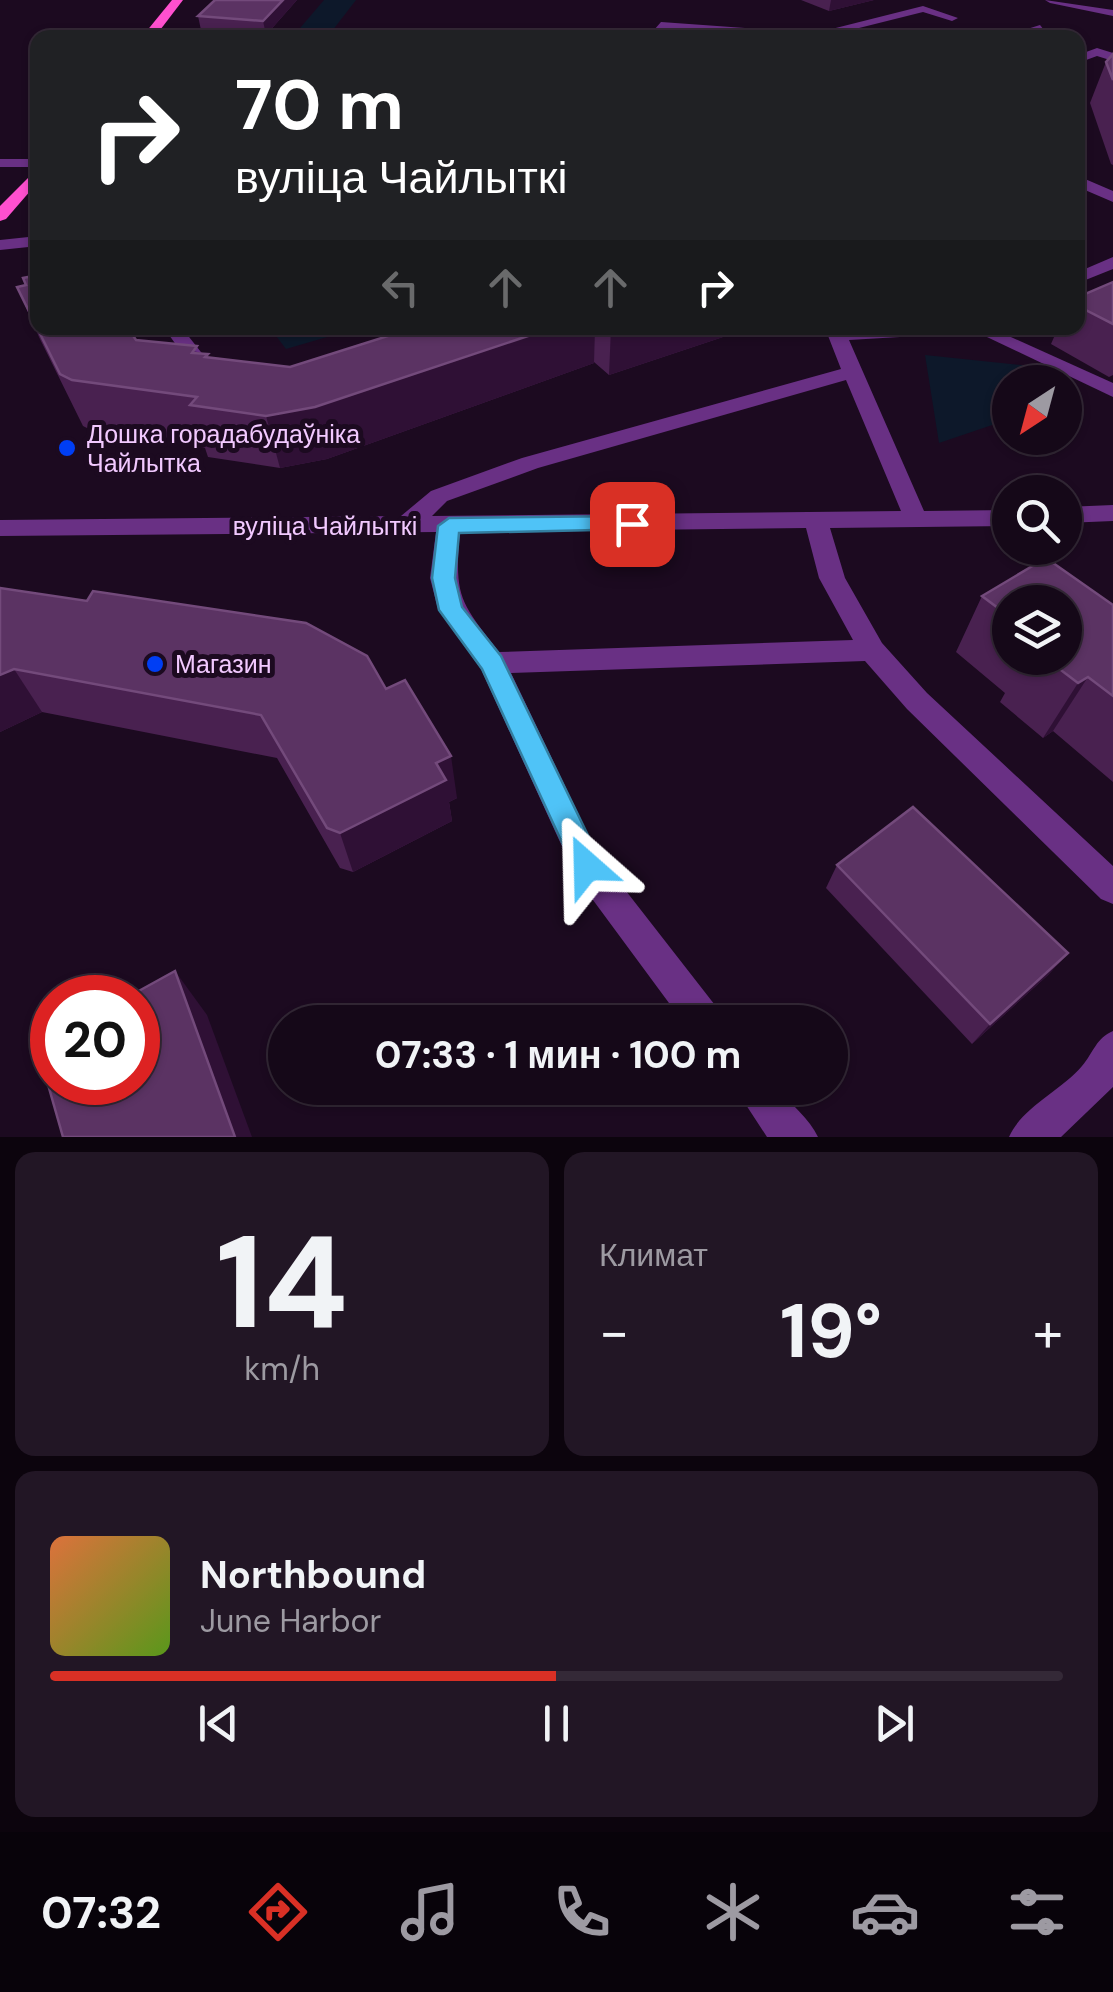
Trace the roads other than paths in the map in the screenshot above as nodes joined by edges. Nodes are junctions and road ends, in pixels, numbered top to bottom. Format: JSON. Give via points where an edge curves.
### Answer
{"nodes":[{"id":1,"x":178,"y":0,"type":"edge"},
{"id":2,"x":1050,"y":0,"type":"edge"},
{"id":3,"x":1088,"y":0,"type":"edge"},
{"id":4,"x":1066,"y":5,"type":"junction"},
{"id":5,"x":1113,"y":13,"type":"edge"},
{"id":6,"x":952,"y":18,"type":"dead end"},
{"id":7,"x":1040,"y":28,"type":"dead end"},
{"id":8,"x":154,"y":30,"type":"edge"},
{"id":9,"x":658,"y":30,"type":"edge"},
{"id":10,"x":728,"y":30,"type":"edge"},
{"id":11,"x":835,"y":30,"type":"edge"},
{"id":12,"x":1034,"y":30,"type":"edge"},
{"id":13,"x":1085,"y":56,"type":"edge"},
{"id":14,"x":1113,"y":57,"type":"edge"},
{"id":15,"x":0,"y":163,"type":"edge"},
{"id":16,"x":30,"y":163,"type":"edge"},
{"id":17,"x":30,"y":181,"type":"edge"},
{"id":18,"x":1085,"y":184,"type":"edge"},
{"id":19,"x":1113,"y":197,"type":"edge"},
{"id":20,"x":0,"y":216,"type":"edge"},
{"id":21,"x":30,"y":243,"type":"edge"},
{"id":22,"x":0,"y":245,"type":"edge"},
{"id":23,"x":1113,"y":262,"type":"edge"},
{"id":24,"x":1085,"y":275,"type":"edge"},
{"id":25,"x":178,"y":335,"type":"edge"},
{"id":26,"x":838,"y":335,"type":"edge"},
{"id":27,"x":992,"y":335,"type":"edge"},
{"id":28,"x":234,"y":371,"type":"edge"},
{"id":29,"x":855,"y":371,"type":"junction"},
{"id":30,"x":1113,"y":391,"type":"edge"},
{"id":31,"x":1113,"y":513,"type":"edge"},
{"id":32,"x":1082,"y":514,"type":"edge"},
{"id":33,"x":992,"y":519,"type":"edge"},
{"id":34,"x":816,"y":522,"type":"junction"},
{"id":35,"x":917,"y":522,"type":"junction"},
{"id":36,"x":406,"y":525,"type":"junction"},
{"id":37,"x":449,"y":526,"type":"junction"},
{"id":38,"x":0,"y":528,"type":"edge"},
{"id":39,"x":872,"y":650,"type":"junction"},
{"id":40,"x":492,"y":663,"type":"junction"},
{"id":41,"x":1113,"y":888,"type":"edge"},
{"id":42,"x":692,"y":1005,"type":"edge"},
{"id":43,"x":1113,"y":1050,"type":"edge"},
{"id":44,"x":767,"y":1105,"type":"edge"},
{"id":45,"x":798,"y":1137,"type":"edge"},
{"id":46,"x":1029,"y":1137,"type":"edge"}],
"edges":[{"from":1,"to":8,"type":"main road"},
{"from":2,"to":4,"type":"street"},
{"from":3,"to":4,"type":"street"},
{"from":4,"to":5,"type":"street"},
{"from":6,"to":11,"type":"street","via":[[923,9]]},
{"from":7,"to":12,"type":"street"},
{"from":9,"to":10,"type":"street"},
{"from":13,"to":14,"type":"street"},
{"from":15,"to":16,"type":"street"},
{"from":17,"to":20,"type":"main road"},
{"from":18,"to":19,"type":"street"},
{"from":21,"to":22,"type":"street"},
{"from":23,"to":24,"type":"street"},
{"from":25,"to":28,"type":"street","via":[[202,366]]},
{"from":26,"to":29,"type":"street"},
{"from":27,"to":30,"type":"street"},
{"from":29,"to":35,"type":"street"},
{"from":29,"to":36,"type":"street","via":[[530,462],[439,496]]},
{"from":31,"to":32,"type":"street"},
{"from":33,"to":35,"type":"street","name":"вуліца Чайлыткі"},
{"from":34,"to":35,"type":"street","name":"вуліца Чайлыткі"},
{"from":34,"to":37,"type":"street","name":"вуліца Чайлыткі"},
{"from":34,"to":39,"type":"street","via":[[832,578]]},
{"from":36,"to":37,"type":"street","name":"вуліца Чайлыткі"},
{"from":36,"to":38,"type":"street","name":"вуліца Чайлыткі"},
{"from":37,"to":40,"type":"street","via":[[443,578],[451,610]]},
{"from":39,"to":40,"type":"street"},
{"from":39,"to":41,"type":"street"},
{"from":40,"to":42,"type":"street","via":[[587,866]]},
{"from":43,"to":46,"type":"street","via":[[1068,1106]]},
{"from":44,"to":45,"type":"street"}]}
